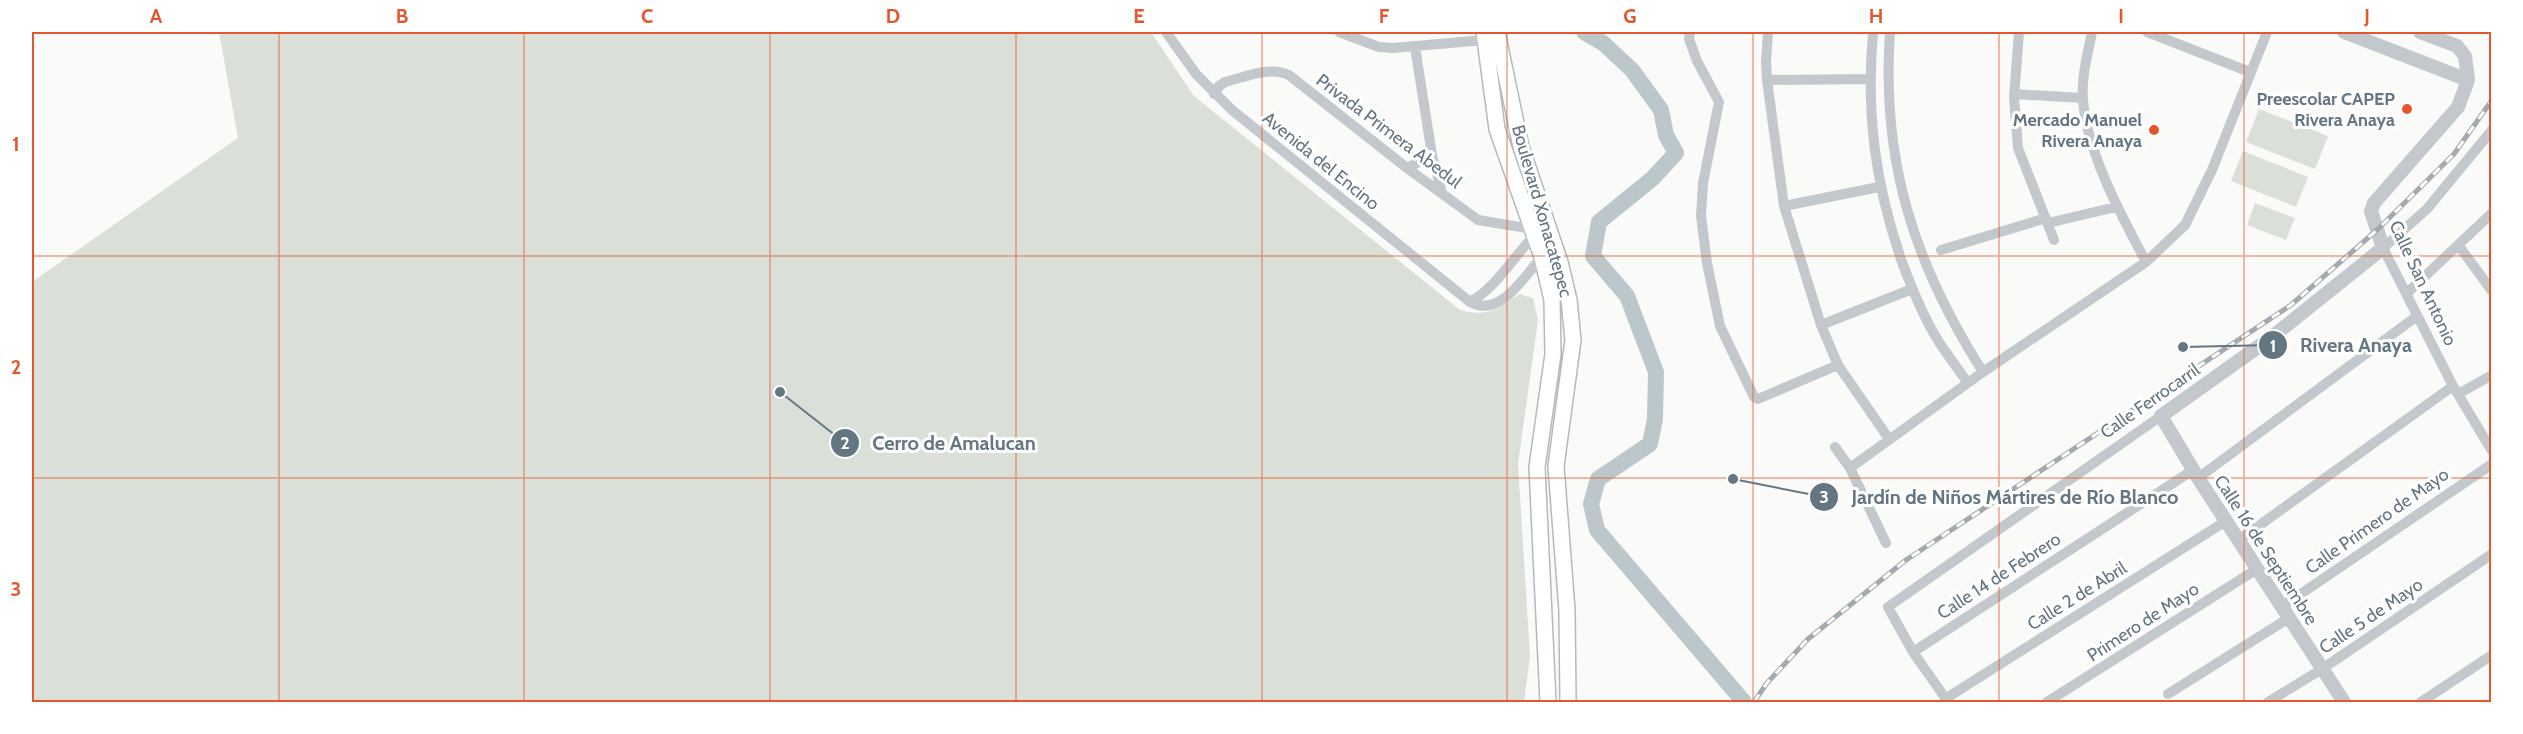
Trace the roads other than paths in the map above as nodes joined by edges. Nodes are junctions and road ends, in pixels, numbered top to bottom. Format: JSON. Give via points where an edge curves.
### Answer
{"nodes":[{"id":1,"x":1166,"y":32,"type":"edge"},
{"id":2,"x":1339,"y":32,"type":"edge"},
{"id":3,"x":1690,"y":32,"type":"edge"},
{"id":4,"x":1768,"y":32,"type":"edge"},
{"id":5,"x":1873,"y":32,"type":"edge"},
{"id":6,"x":1890,"y":32,"type":"edge"},
{"id":7,"x":2019,"y":32,"type":"edge"},
{"id":8,"x":2092,"y":32,"type":"edge"},
{"id":9,"x":2147,"y":32,"type":"edge"},
{"id":10,"x":2267,"y":32,"type":"edge"},
{"id":11,"x":2344,"y":32,"type":"edge"},
{"id":12,"x":2420,"y":32,"type":"edge"},
{"id":13,"x":1488,"y":37,"type":"edge"},
{"id":14,"x":1414,"y":48,"type":"junction"},
{"id":15,"x":2250,"y":72,"type":"junction"},
{"id":16,"x":1869,"y":79,"type":"junction"},
{"id":17,"x":1767,"y":80,"type":"junction"},
{"id":18,"x":2468,"y":80,"type":"junction"},
{"id":19,"x":1214,"y":94,"type":"junction"},
{"id":20,"x":2014,"y":94,"type":"junction"},
{"id":21,"x":2082,"y":98,"type":"junction"},
{"id":22,"x":2492,"y":130,"type":"edge"},
{"id":23,"x":1432,"y":155,"type":"junction"},
{"id":24,"x":1407,"y":168,"type":"junction"},
{"id":25,"x":1879,"y":187,"type":"junction"},
{"id":26,"x":1442,"y":193,"type":"junction"},
{"id":27,"x":1784,"y":206,"type":"junction"},
{"id":28,"x":2116,"y":207,"type":"junction"},
{"id":29,"x":2492,"y":213,"type":"edge"},
{"id":30,"x":1546,"y":221,"type":"junction"},
{"id":31,"x":2047,"y":221,"type":"junction"},
{"id":32,"x":1533,"y":232,"type":"junction"},
{"id":33,"x":2054,"y":240,"type":"dead end"},
{"id":34,"x":2459,"y":246,"type":"junction"},
{"id":35,"x":2382,"y":248,"type":"junction"},
{"id":36,"x":1941,"y":250,"type":"dead end"},
{"id":37,"x":1542,"y":257,"type":"junction"},
{"id":38,"x":2146,"y":262,"type":"junction"},
{"id":39,"x":1912,"y":289,"type":"junction"},
{"id":40,"x":2492,"y":291,"type":"edge"},
{"id":41,"x":2406,"y":294,"type":"junction"},
{"id":42,"x":1470,"y":302,"type":"junction"},
{"id":43,"x":2417,"y":316,"type":"junction"},
{"id":44,"x":1821,"y":325,"type":"junction"},
{"id":45,"x":1838,"y":365,"type":"junction"},
{"id":46,"x":1983,"y":372,"type":"junction"},
{"id":47,"x":2492,"y":375,"type":"edge"},
{"id":48,"x":1968,"y":383,"type":"junction"},
{"id":49,"x":2455,"y":390,"type":"junction"},
{"id":50,"x":2161,"y":416,"type":"junction"},
{"id":51,"x":1889,"y":439,"type":"junction"},
{"id":52,"x":1835,"y":447,"type":"dead end"},
{"id":53,"x":2492,"y":451,"type":"edge"},
{"id":54,"x":2492,"y":465,"type":"edge"},
{"id":55,"x":1850,"y":468,"type":"junction"},
{"id":56,"x":2196,"y":474,"type":"junction"},
{"id":57,"x":2226,"y":521,"type":"junction"},
{"id":58,"x":2239,"y":540,"type":"junction"},
{"id":59,"x":1886,"y":543,"type":"dead end"},
{"id":60,"x":2492,"y":554,"type":"edge"},
{"id":61,"x":2257,"y":568,"type":"junction"},
{"id":62,"x":2286,"y":612,"type":"junction"},
{"id":63,"x":1913,"y":652,"type":"junction"},
{"id":64,"x":2492,"y":655,"type":"edge"},
{"id":65,"x":2322,"y":669,"type":"junction"},
{"id":66,"x":2168,"y":694,"type":"dead end"},
{"id":67,"x":1947,"y":701,"type":"edge"},
{"id":68,"x":1548,"y":702,"type":"edge"},
{"id":69,"x":1567,"y":702,"type":"edge"},
{"id":70,"x":2047,"y":702,"type":"edge"},
{"id":71,"x":2268,"y":702,"type":"edge"},
{"id":72,"x":2344,"y":702,"type":"edge"},
{"id":73,"x":2421,"y":702,"type":"edge"}],
"edges":[{"from":1,"to":19,"type":"street","name":"Avenida del Encino"},
{"from":2,"to":14,"type":"street","via":[[1379,47]]},
{"from":3,"to":45,"type":"street","via":[[1697,61],[1719,102],[1703,183],[1701,216],[1720,326],[1754,397],[1761,400]]},
{"from":4,"to":17,"type":"street"},
{"from":5,"to":16,"type":"street"},
{"from":6,"to":46,"type":"street","via":[[1892,138],[1912,230],[1955,328]]},
{"from":7,"to":20,"type":"street"},
{"from":8,"to":21,"type":"street"},
{"from":9,"to":15,"type":"street"},
{"from":10,"to":15,"type":"street"},
{"from":11,"to":18,"type":"street"},
{"from":12,"to":18,"type":"street","via":[[2457,46],[2465,56]]},
{"from":13,"to":14,"type":"street"},
{"from":13,"to":30,"type":"main road","name":"Boulevard Xonacatepec"},
{"from":13,"to":32,"type":"main road","name":"Boulevard Xonacatepec","via":[[1497,129]]},
{"from":14,"to":23,"type":"street"},
{"from":15,"to":38,"type":"street","via":[[2212,170],[2185,225]]},
{"from":16,"to":17,"type":"street"},
{"from":16,"to":25,"type":"street"},
{"from":17,"to":27,"type":"street"},
{"from":18,"to":35,"type":"street","name":"Calle San Antonio","via":[[2457,107],[2374,203],[2371,211]]},
{"from":19,"to":24,"type":"street","name":"Privada Primera Abedul","via":[[1225,82],[1279,70]]},
{"from":19,"to":42,"type":"street","name":"Avenida del Encino"},
{"from":20,"to":21,"type":"street"},
{"from":20,"to":31,"type":"street","via":[[2018,148]]},
{"from":21,"to":28,"type":"street","via":[[2087,128]]},
{"from":22,"to":35,"type":"street","name":"Calle Ferrocarril","via":[[2427,209]]},
{"from":23,"to":24,"type":"street"},
{"from":23,"to":26,"type":"street"},
{"from":24,"to":26,"type":"street","name":"Privada Primera Abedul"},
{"from":25,"to":27,"type":"street"},
{"from":25,"to":39,"type":"street"},
{"from":26,"to":32,"type":"street","name":"Privada Primera Abedul","via":[[1478,220]]},
{"from":27,"to":44,"type":"street"},
{"from":28,"to":31,"type":"street"},
{"from":28,"to":38,"type":"street"},
{"from":29,"to":34,"type":"street"},
{"from":30,"to":32,"type":"street"},
{"from":30,"to":69,"type":"main road","name":"Boulevard Xonacatepec","via":[[1569,300],[1573,340],[1556,466],[1567,609]]},
{"from":31,"to":33,"type":"street"},
{"from":31,"to":36,"type":"street"},
{"from":32,"to":37,"type":"main road","name":"Boulevard Xonacatepec"},
{"from":32,"to":42,"type":"street","via":[[1492,284]]},
{"from":34,"to":40,"type":"street"},
{"from":34,"to":41,"type":"street"},
{"from":35,"to":41,"type":"street","name":"Calle San Antonio"},
{"from":35,"to":50,"type":"street","name":"Calle Ferrocarril","via":[[2272,337]]},
{"from":37,"to":42,"type":"street","via":[[1513,292],[1490,306],[1479,307]]},
{"from":37,"to":68,"type":"main road","name":"Boulevard Xonacatepec","via":[[1552,300],[1553,354],[1537,467]]},
{"from":38,"to":46,"type":"street"},
{"from":39,"to":44,"type":"street"},
{"from":39,"to":48,"type":"street","via":[[1938,340]]},
{"from":41,"to":43,"type":"street","name":"Calle San Antonio"},
{"from":43,"to":49,"type":"street","name":"Calle San Antonio"},
{"from":43,"to":56,"type":"street","name":"Calle 14 de Febrero"},
{"from":44,"to":45,"type":"street"},
{"from":45,"to":51,"type":"street"},
{"from":46,"to":48,"type":"street"},
{"from":47,"to":49,"type":"street"},
{"from":48,"to":51,"type":"street"},
{"from":49,"to":53,"type":"street","name":"Calle San Antonio"},
{"from":49,"to":58,"type":"street"},
{"from":50,"to":56,"type":"street","name":"Calle 16 de Septiembre"},
{"from":50,"to":63,"type":"street","name":"Calle Ferrocarril","via":[[1888,607]]},
{"from":51,"to":55,"type":"street"},
{"from":52,"to":55,"type":"street"},
{"from":54,"to":62,"type":"street","name":"Calle Primero de Mayo"},
{"from":55,"to":59,"type":"street"},
{"from":56,"to":57,"type":"street","name":"Calle 16 de Septiembre"},
{"from":56,"to":63,"type":"street","name":"Calle 14 de Febrero"},
{"from":57,"to":58,"type":"street","name":"Calle 16 de Septiembre"},
{"from":57,"to":67,"type":"street","name":"Calle 2 de Abril"},
{"from":58,"to":61,"type":"street","name":"Calle 16 de Septiembre"},
{"from":60,"to":65,"type":"street","name":"Calle 5 de Mayo"},
{"from":61,"to":62,"type":"street","name":"Calle 16 de Septiembre"},
{"from":61,"to":70,"type":"street","name":"Primero de Mayo"},
{"from":62,"to":65,"type":"street","name":"Calle 16 de Septiembre"},
{"from":62,"to":66,"type":"street","name":"Calle Primero de Mayo"},
{"from":63,"to":67,"type":"street"},
{"from":64,"to":73,"type":"street"},
{"from":65,"to":71,"type":"street","name":"Calle 5 de Mayo"},
{"from":65,"to":72,"type":"street","name":"Calle 16 de Septiembre"}]}
